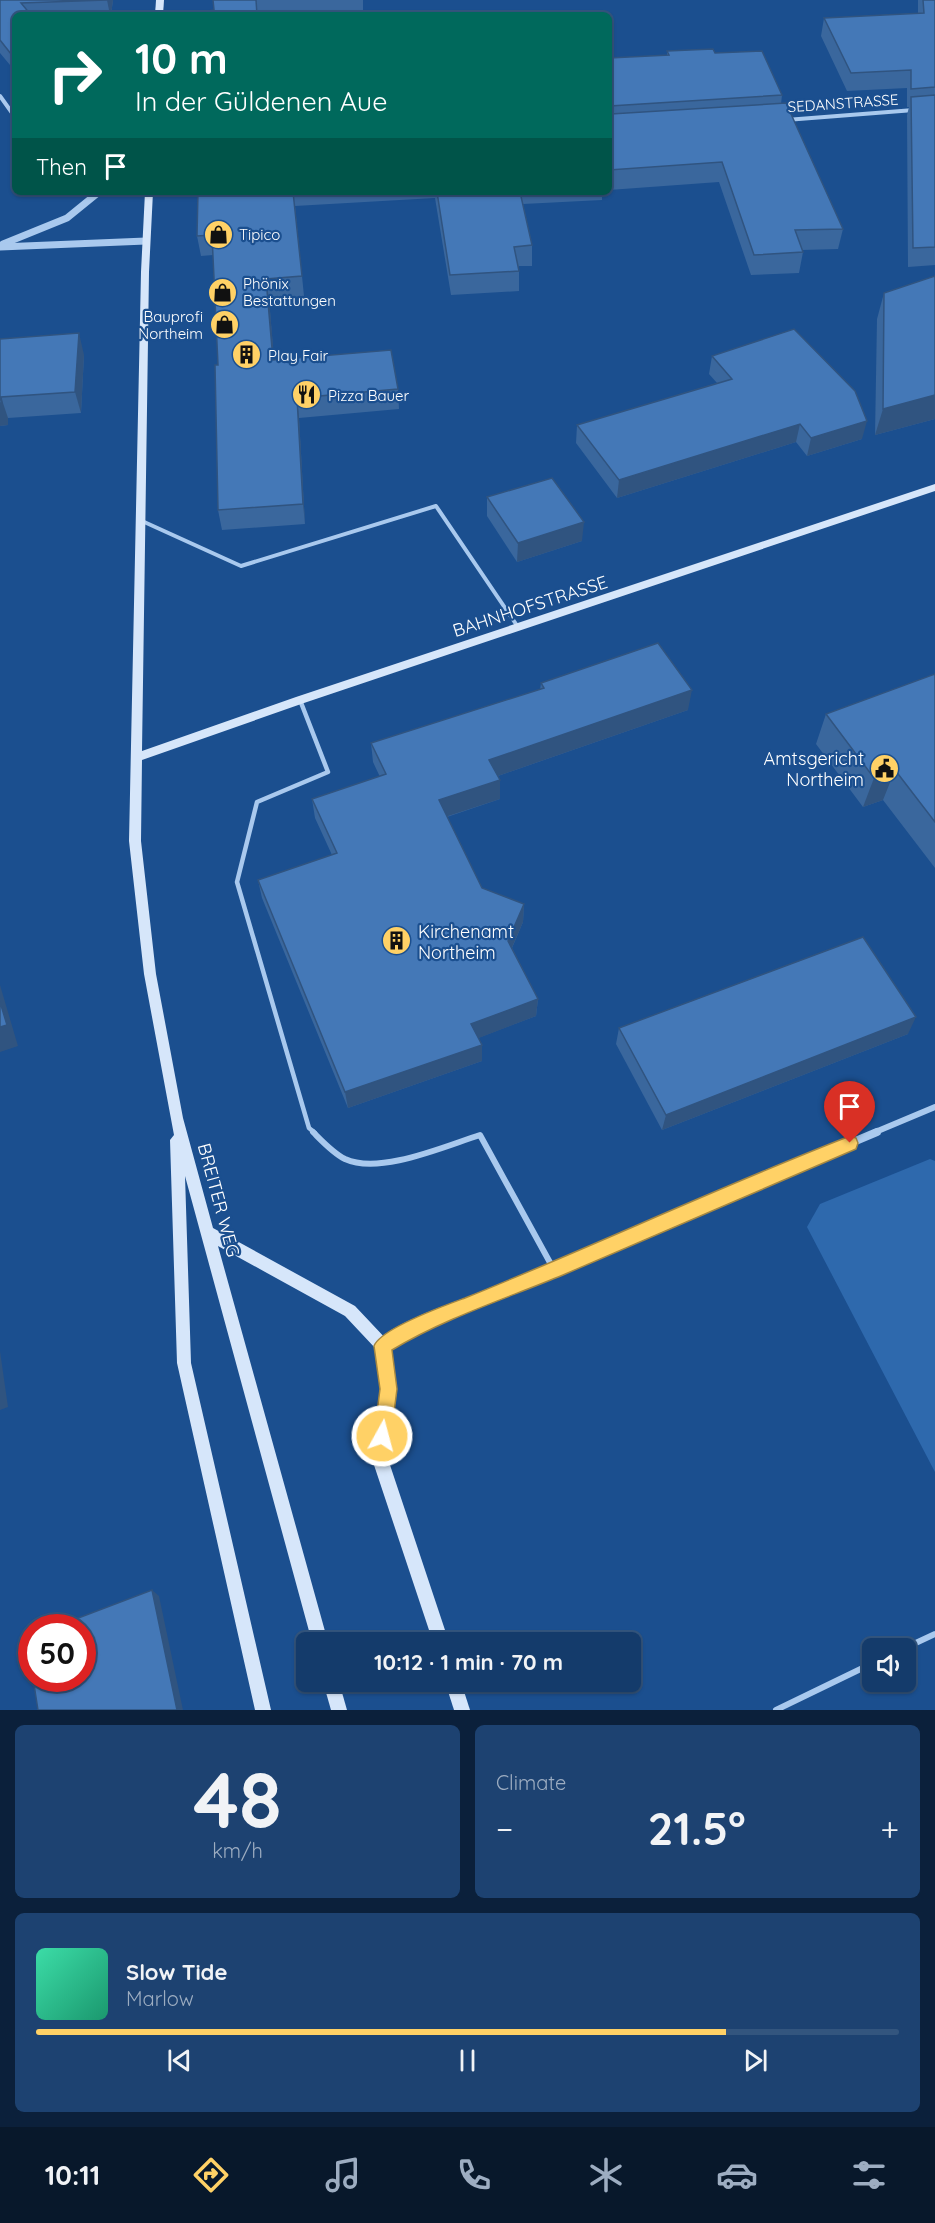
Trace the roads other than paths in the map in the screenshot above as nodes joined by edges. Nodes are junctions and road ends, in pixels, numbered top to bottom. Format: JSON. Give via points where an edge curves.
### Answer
{"nodes":[{"id":1,"x":0,"y":96,"type":"edge"},
{"id":2,"x":923,"y":110,"type":"edge"},
{"id":3,"x":12,"y":113,"type":"edge"},
{"id":4,"x":783,"y":120,"type":"edge"},
{"id":5,"x":96,"y":195,"type":"edge"},
{"id":6,"x":148,"y":195,"type":"edge"},
{"id":7,"x":146,"y":242,"type":"junction"},
{"id":8,"x":0,"y":246,"type":"edge"},
{"id":9,"x":935,"y":487,"type":"edge"},
{"id":10,"x":142,"y":521,"type":"junction"},
{"id":11,"x":518,"y":627,"type":"junction"},
{"id":12,"x":300,"y":700,"type":"junction"},
{"id":13,"x":137,"y":757,"type":"junction"},
{"id":14,"x":935,"y":1107,"type":"edge"},
{"id":15,"x":176,"y":1118,"type":"junction"},
{"id":16,"x":207,"y":1232,"type":"junction"},
{"id":17,"x":554,"y":1270,"type":"junction"},
{"id":18,"x":383,"y":1346,"type":"junction"},
{"id":19,"x":317,"y":1632,"type":"edge"},
{"id":20,"x":438,"y":1632,"type":"edge"},
{"id":21,"x":935,"y":1634,"type":"edge"},
{"id":22,"x":916,"y":1643,"type":"edge"},
{"id":23,"x":862,"y":1669,"type":"edge"},
{"id":24,"x":334,"y":1692,"type":"edge"},
{"id":25,"x":456,"y":1692,"type":"edge"},
{"id":26,"x":263,"y":1710,"type":"edge"},
{"id":27,"x":339,"y":1710,"type":"edge"},
{"id":28,"x":462,"y":1710,"type":"edge"},
{"id":29,"x":776,"y":1710,"type":"edge"}],
"edges":[{"from":1,"to":3,"type":"street"},
{"from":2,"to":4,"type":"street","name":"SEDANSTRASSE"},
{"from":5,"to":8,"type":"street","via":[[57,223]]},
{"from":6,"to":7,"type":"main road","name":"BREITER WEG"},
{"from":7,"to":8,"type":"street"},
{"from":7,"to":10,"type":"main road","name":"BREITER WEG"},
{"from":9,"to":11,"type":"main road","name":"BAHNHOFSTRASSE"},
{"from":10,"to":11,"type":"lane","via":[[241,566],[436,506]]},
{"from":10,"to":13,"type":"main road","name":"BREITER WEG"},
{"from":11,"to":12,"type":"main road","name":"BAHNHOFSTRASSE"},
{"from":12,"to":13,"type":"main road","name":"BAHNHOFSTRASSE"},
{"from":12,"to":17,"type":"lane","via":[[328,771],[257,802],[237,882],[309,1128],[350,1161],[382,1164],[480,1135]]},
{"from":13,"to":15,"type":"main road","name":"BREITER WEG","via":[[137,863],[150,974]]},
{"from":14,"to":17,"type":"street"},
{"from":15,"to":16,"type":"main road","name":"BREITER WEG"},
{"from":15,"to":26,"type":"main road","via":[[184,1363]]},
{"from":16,"to":18,"type":"main road","via":[[350,1311]]},
{"from":16,"to":19,"type":"main road","name":"BREITER WEG"},
{"from":17,"to":18,"type":"street","via":[[413,1328]]},
{"from":18,"to":20,"type":"main road","via":[[388,1389],[380,1459]]},
{"from":21,"to":22,"type":"lane"},
{"from":23,"to":29,"type":"lane"},
{"from":24,"to":27,"type":"main road"},
{"from":25,"to":28,"type":"main road"}]}
